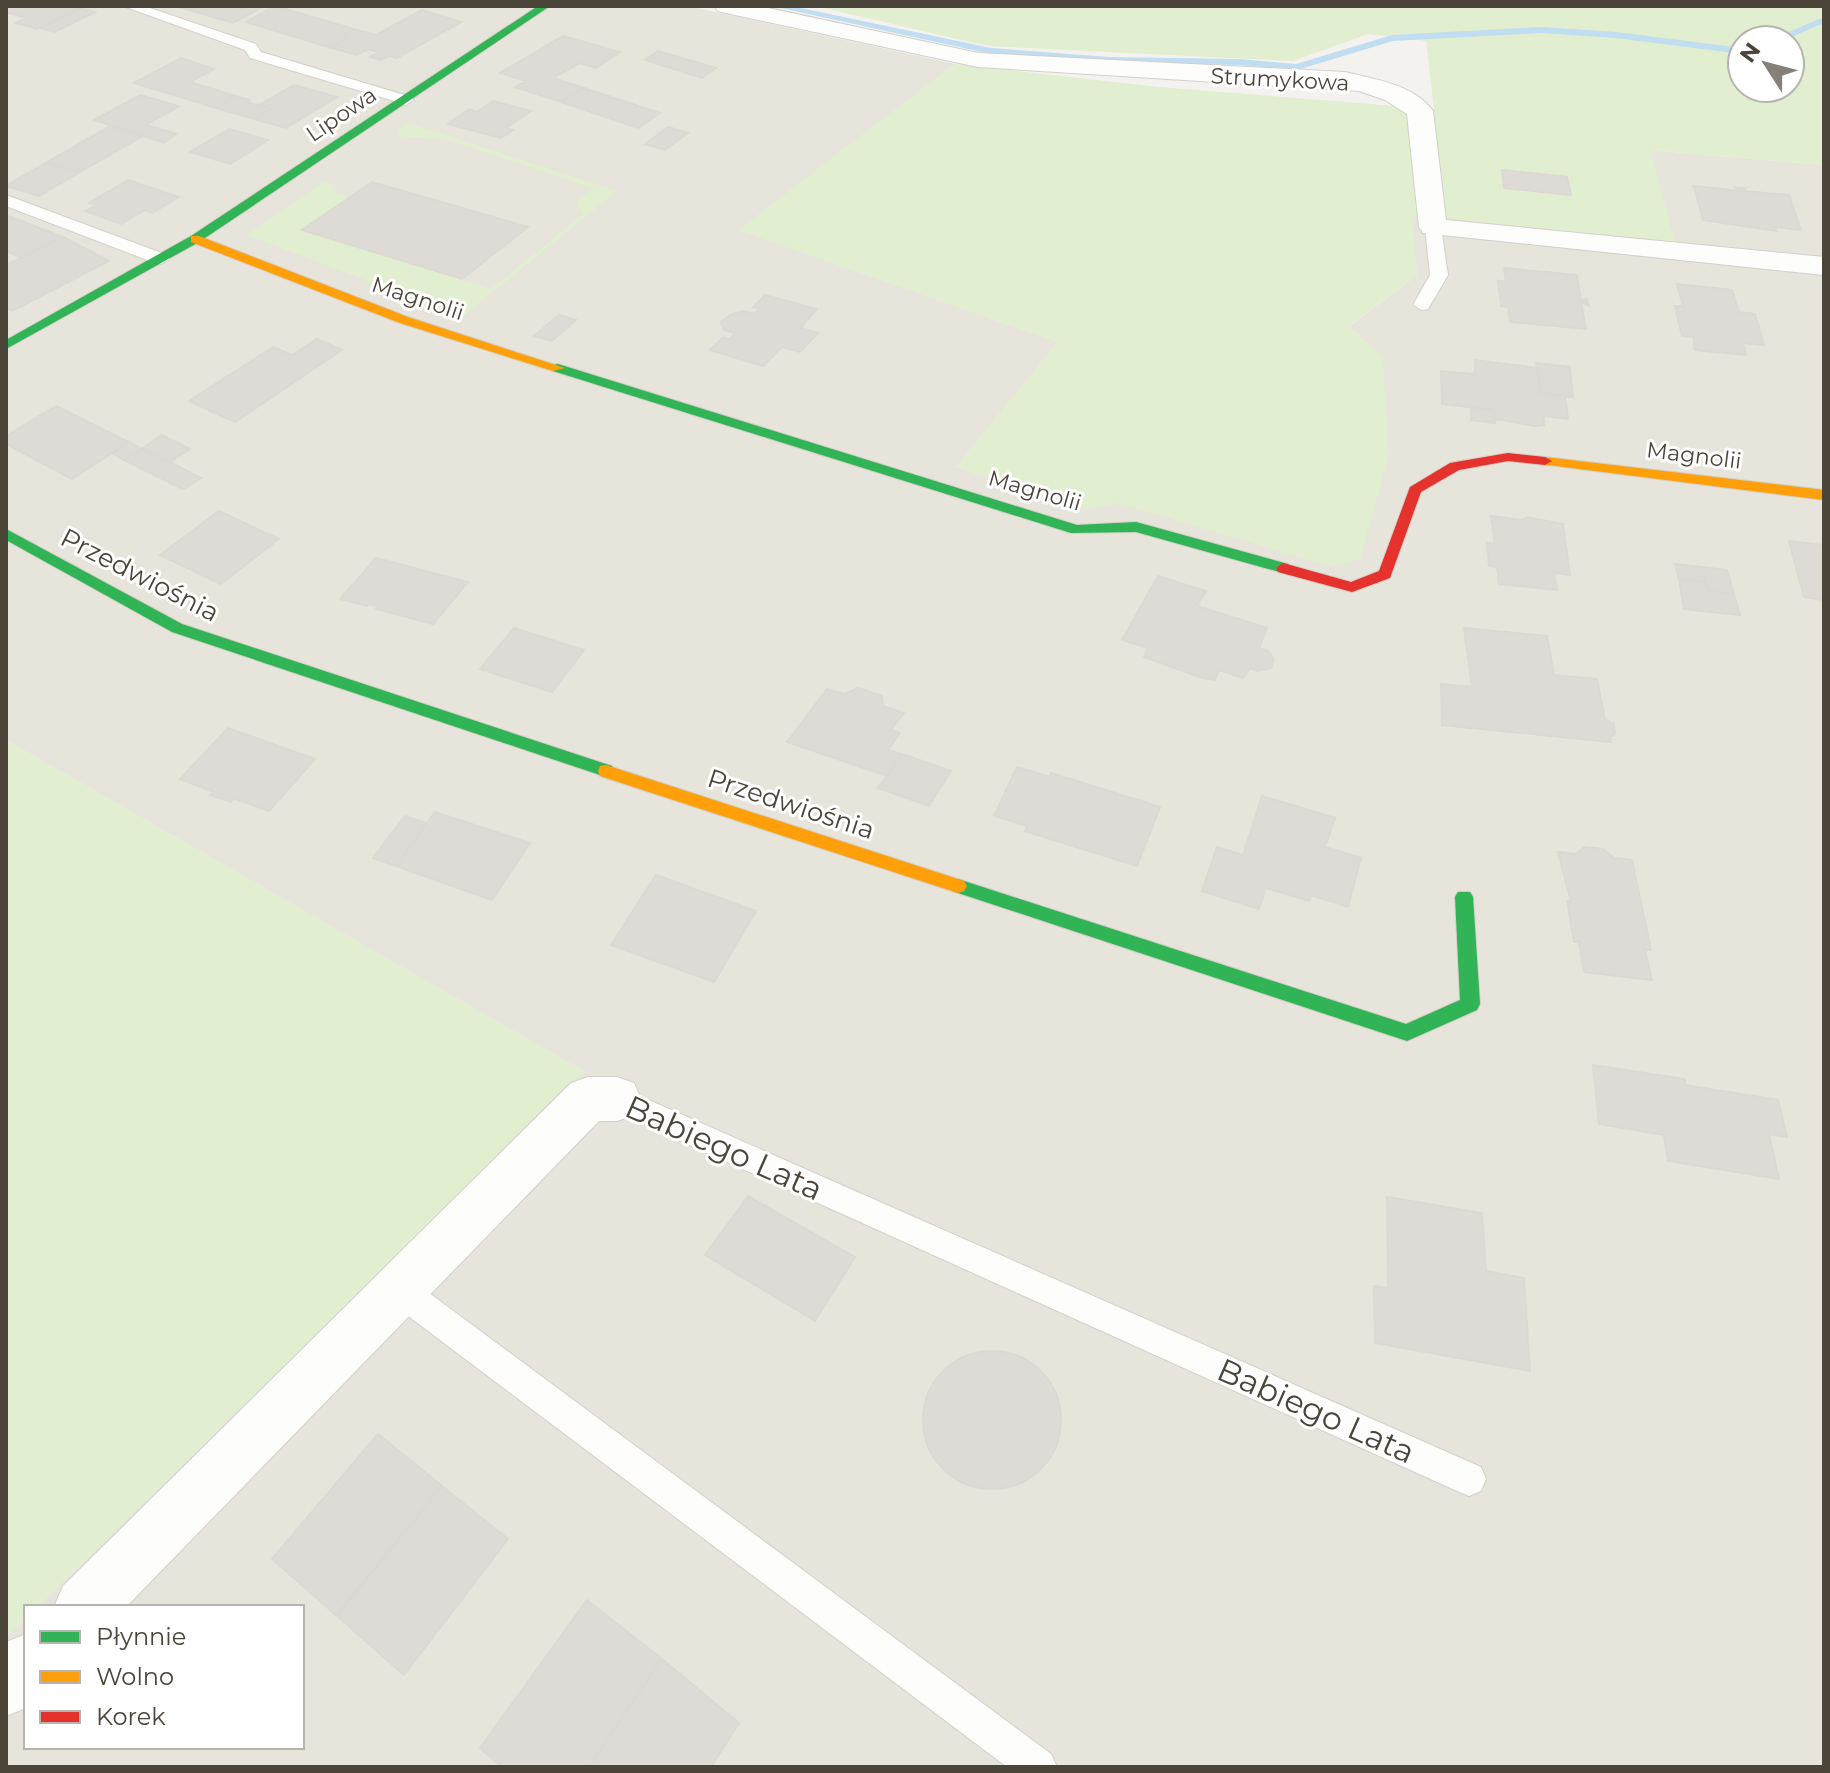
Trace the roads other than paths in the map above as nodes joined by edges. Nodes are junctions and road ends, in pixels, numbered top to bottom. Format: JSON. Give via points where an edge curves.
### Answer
{"nodes":[{"id":1,"x":130,"y":6,"type":"edge"},
{"id":2,"x":545,"y":6,"type":"edge"},
{"id":3,"x":726,"y":6,"type":"edge"},
{"id":4,"x":406,"y":100,"type":"junction"},
{"id":5,"x":6,"y":200,"type":"edge"},
{"id":6,"x":1433,"y":227,"type":"junction"},
{"id":7,"x":195,"y":239,"type":"junction"},
{"id":8,"x":161,"y":259,"type":"junction"},
{"id":9,"x":1824,"y":266,"type":"edge"},
{"id":10,"x":1422,"y":305,"type":"dead end"},
{"id":11,"x":6,"y":345,"type":"edge"},
{"id":12,"x":1824,"y":495,"type":"edge"},
{"id":13,"x":6,"y":534,"type":"edge"},
{"id":14,"x":1464,"y":897,"type":"dead end"},
{"id":15,"x":617,"y":1099,"type":"joint"},
{"id":16,"x":398,"y":1289,"type":"junction"},
{"id":17,"x":1469,"y":1479,"type":"dead end"},
{"id":18,"x":86,"y":1605,"type":"edge"},
{"id":19,"x":24,"y":1667,"type":"edge"},
{"id":20,"x":6,"y":1685,"type":"edge"},
{"id":21,"x":1038,"y":1767,"type":"edge"}],
"edges":[{"from":1,"to":4,"type":"lane","via":[[251,47],[255,55]]},
{"from":2,"to":4,"type":"street","name":"Lipowa"},
{"from":3,"to":6,"type":"street","name":"Strumykowa","via":[[978,60],[1345,80],[1389,91],[1420,111]]},
{"from":4,"to":7,"type":"street","name":"Lipowa"},
{"from":5,"to":8,"type":"lane"},
{"from":6,"to":9,"type":"street"},
{"from":6,"to":10,"type":"lane","via":[[1439,275]]},
{"from":7,"to":8,"type":"street","name":"Lipowa"},
{"from":7,"to":12,"type":"street","name":"Magnolii","via":[[404,320],[1076,530],[1136,527],[1352,587],[1385,574],[1415,490],[1455,466],[1508,457]]},
{"from":8,"to":11,"type":"street","name":"Lipowa"},
{"from":13,"to":14,"type":"street","name":"Przedwiośnia","via":[[210,641],[1407,1033],[1470,1004]]},
{"from":15,"to":16,"type":"street","name":"Babiego Lata","via":[[588,1099]]},
{"from":15,"to":17,"type":"lane","name":"Babiego Lata"},
{"from":16,"to":18,"type":"street","name":"Babiego Lata"},
{"from":16,"to":21,"type":"lane"},
{"from":19,"to":20,"type":"street"}]}
